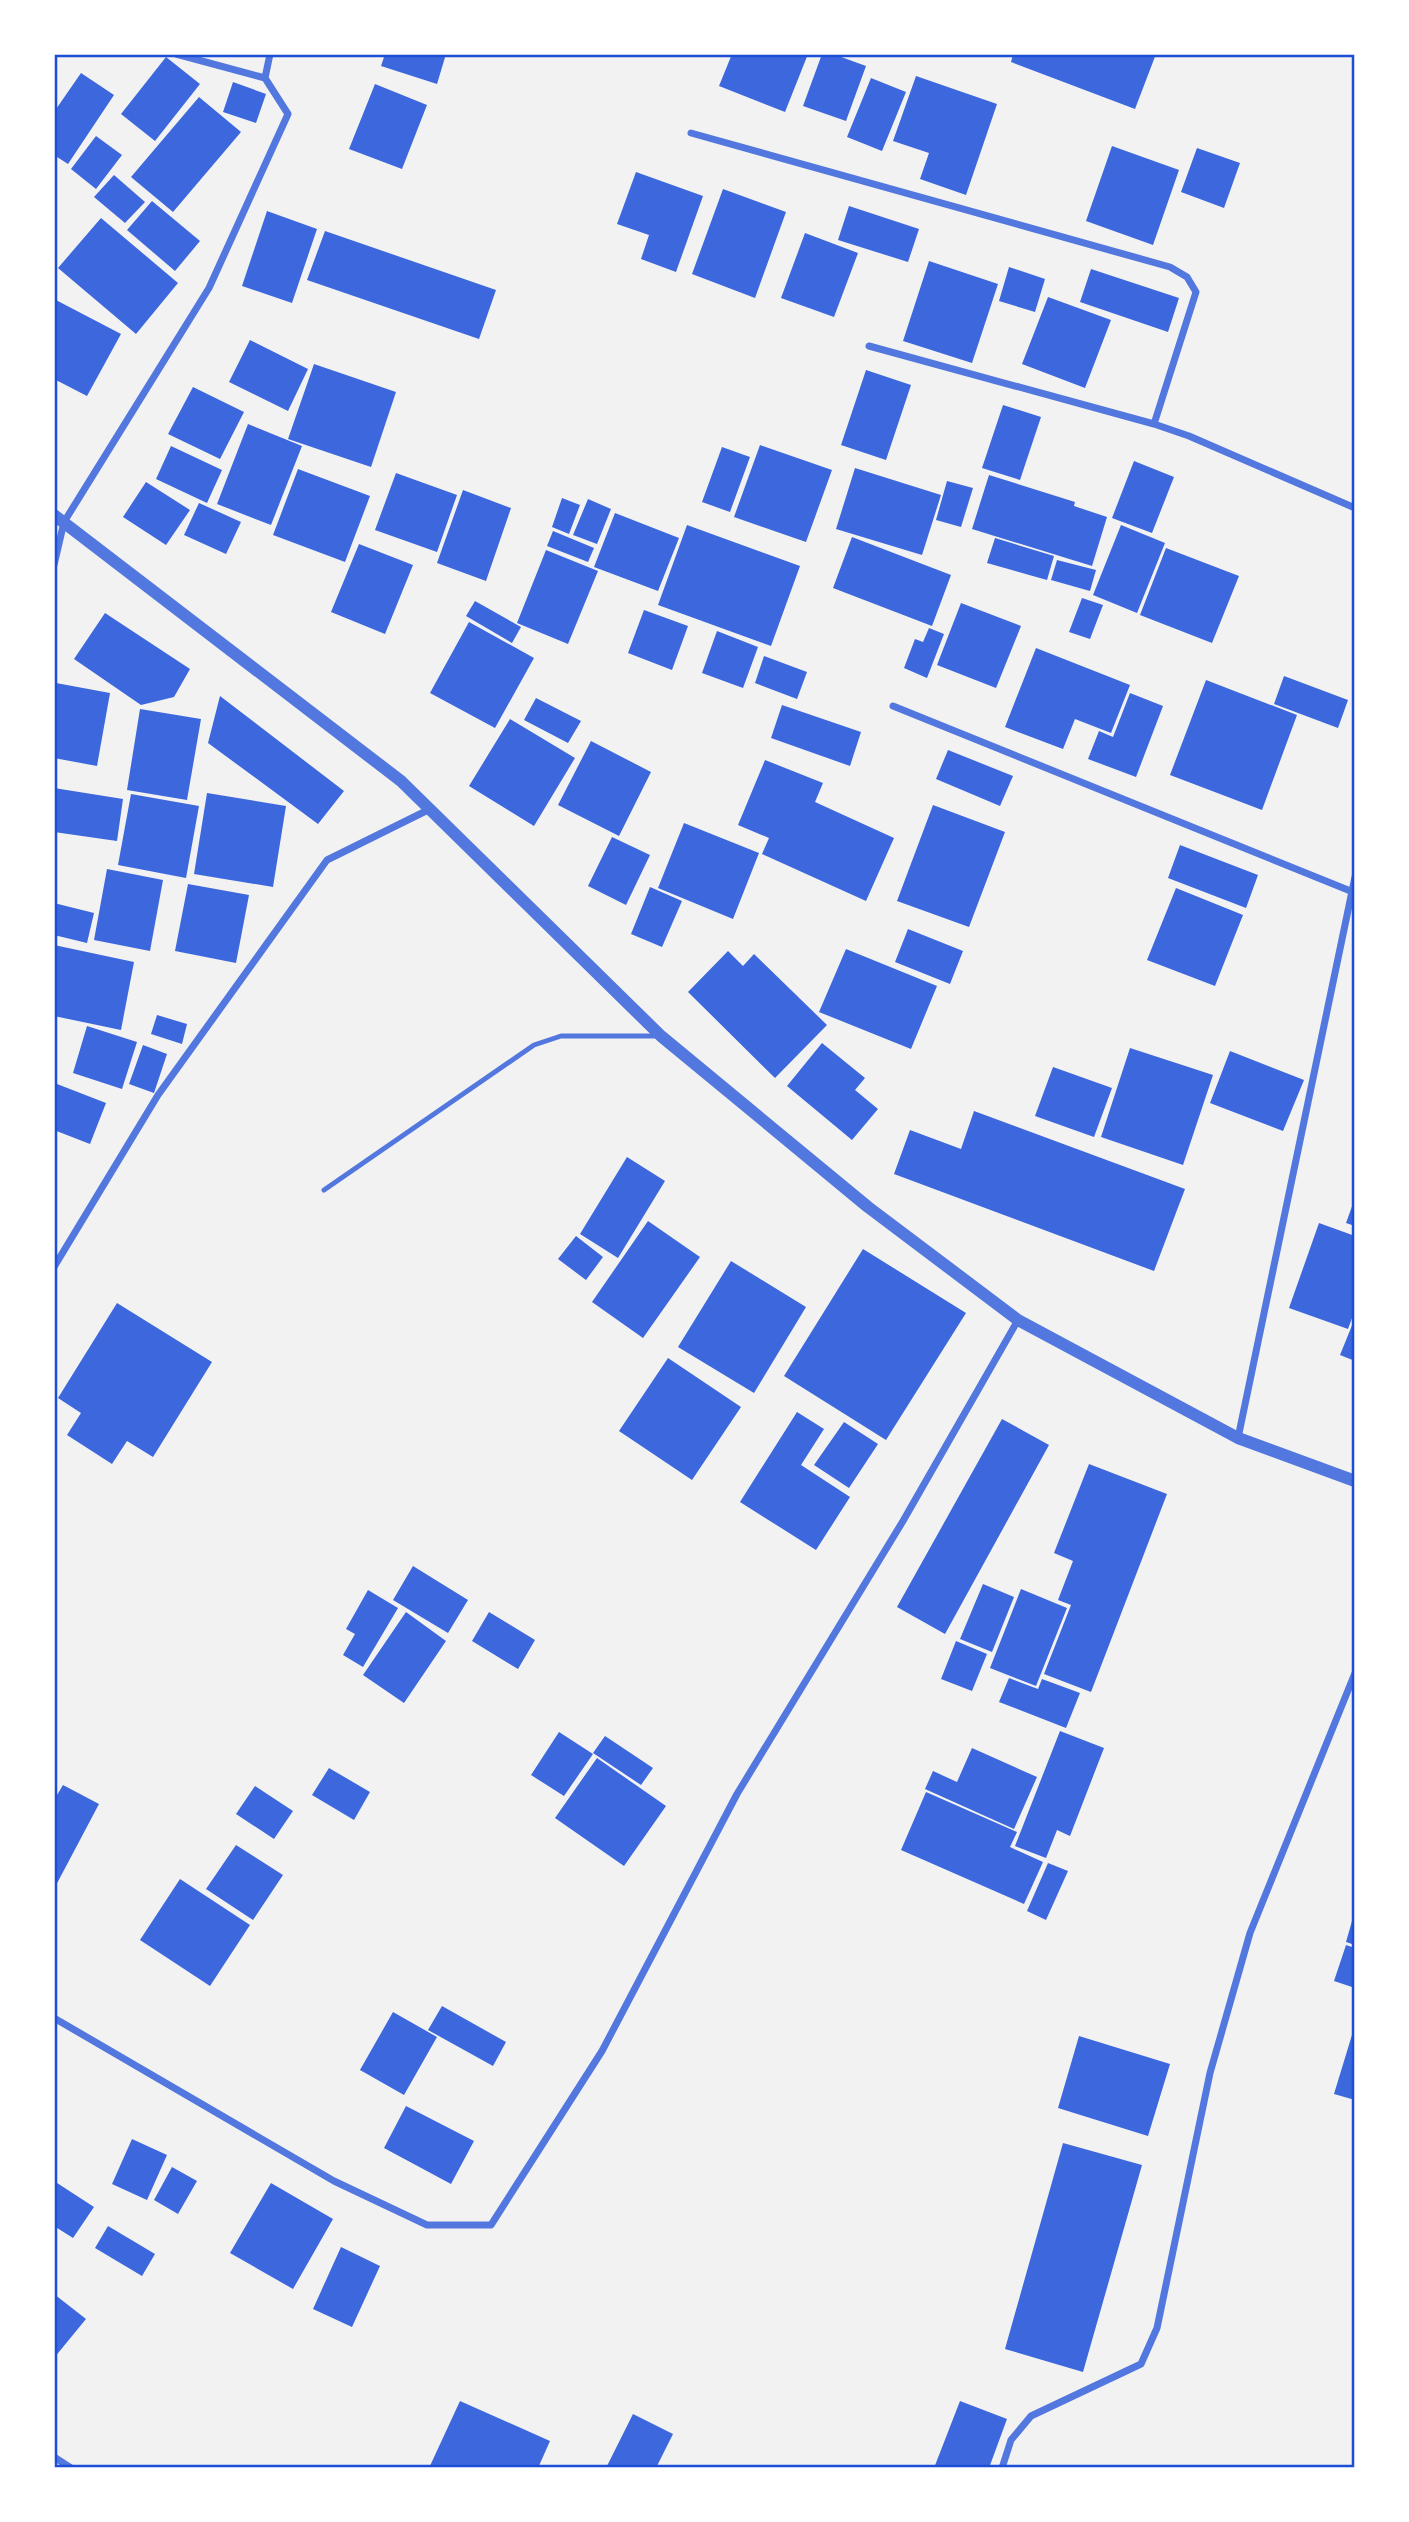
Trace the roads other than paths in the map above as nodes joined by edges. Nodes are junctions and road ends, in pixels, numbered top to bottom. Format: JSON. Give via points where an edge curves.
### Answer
{"nodes":[{"id":1,"x":176,"y":54,"type":"edge"},
{"id":2,"x":270,"y":54,"type":"edge"},
{"id":3,"x":265,"y":78,"type":"junction"},
{"id":4,"x":691,"y":133,"type":"dead end"},
{"id":5,"x":869,"y":346,"type":"dead end"},
{"id":6,"x":1154,"y":424,"type":"junction"},
{"id":7,"x":1355,"y":508,"type":"edge"},
{"id":8,"x":59,"y":518,"type":"edge"},
{"id":9,"x":54,"y":565,"type":"edge"},
{"id":10,"x":893,"y":706,"type":"dead end"},
{"id":11,"x":430,"y":810,"type":"junction"},
{"id":12,"x":1355,"y":877,"type":"edge"},
{"id":13,"x":1353,"y":892,"type":"junction"},
{"id":14,"x":661,"y":1036,"type":"junction"},
{"id":15,"x":324,"y":1189,"type":"dead end"},
{"id":16,"x":54,"y":1267,"type":"edge"},
{"id":17,"x":1018,"y":1320,"type":"junction"},
{"id":18,"x":1238,"y":1438,"type":"junction"},
{"id":19,"x":1355,"y":1481,"type":"edge"},
{"id":20,"x":1355,"y":1673,"type":"edge"},
{"id":21,"x":54,"y":2018,"type":"edge"},
{"id":22,"x":54,"y":2457,"type":"edge"},
{"id":23,"x":71,"y":2468,"type":"edge"},
{"id":24,"x":1002,"y":2468,"type":"edge"}],
"edges":[{"from":1,"to":3,"type":"street"},
{"from":2,"to":3,"type":"street"},
{"from":3,"to":8,"type":"street","via":[[288,114],[209,288]]},
{"from":4,"to":6,"type":"street","via":[[1170,267],[1187,277],[1196,292]]},
{"from":5,"to":6,"type":"street"},
{"from":6,"to":7,"type":"street"},
{"from":8,"to":9,"type":"street"},
{"from":8,"to":11,"type":"street","via":[[401,780]]},
{"from":10,"to":13,"type":"street"},
{"from":11,"to":14,"type":"street"},
{"from":11,"to":16,"type":"street","via":[[327,860],[158,1095]]},
{"from":12,"to":13,"type":"street"},
{"from":13,"to":18,"type":"street"},
{"from":14,"to":15,"type":"lane","via":[[561,1036],[534,1045]]},
{"from":14,"to":17,"type":"street","via":[[868,1207]]},
{"from":17,"to":18,"type":"street"},
{"from":17,"to":21,"type":"street","via":[[903,1521],[737,1794],[602,2051],[491,2225],[427,2225],[334,2181]]},
{"from":18,"to":19,"type":"street"},
{"from":20,"to":24,"type":"street","via":[[1250,1933],[1210,2073],[1157,2328],[1147,2353],[1141,2364],[1031,2416],[1012,2440]]},
{"from":22,"to":23,"type":"street"}]}
